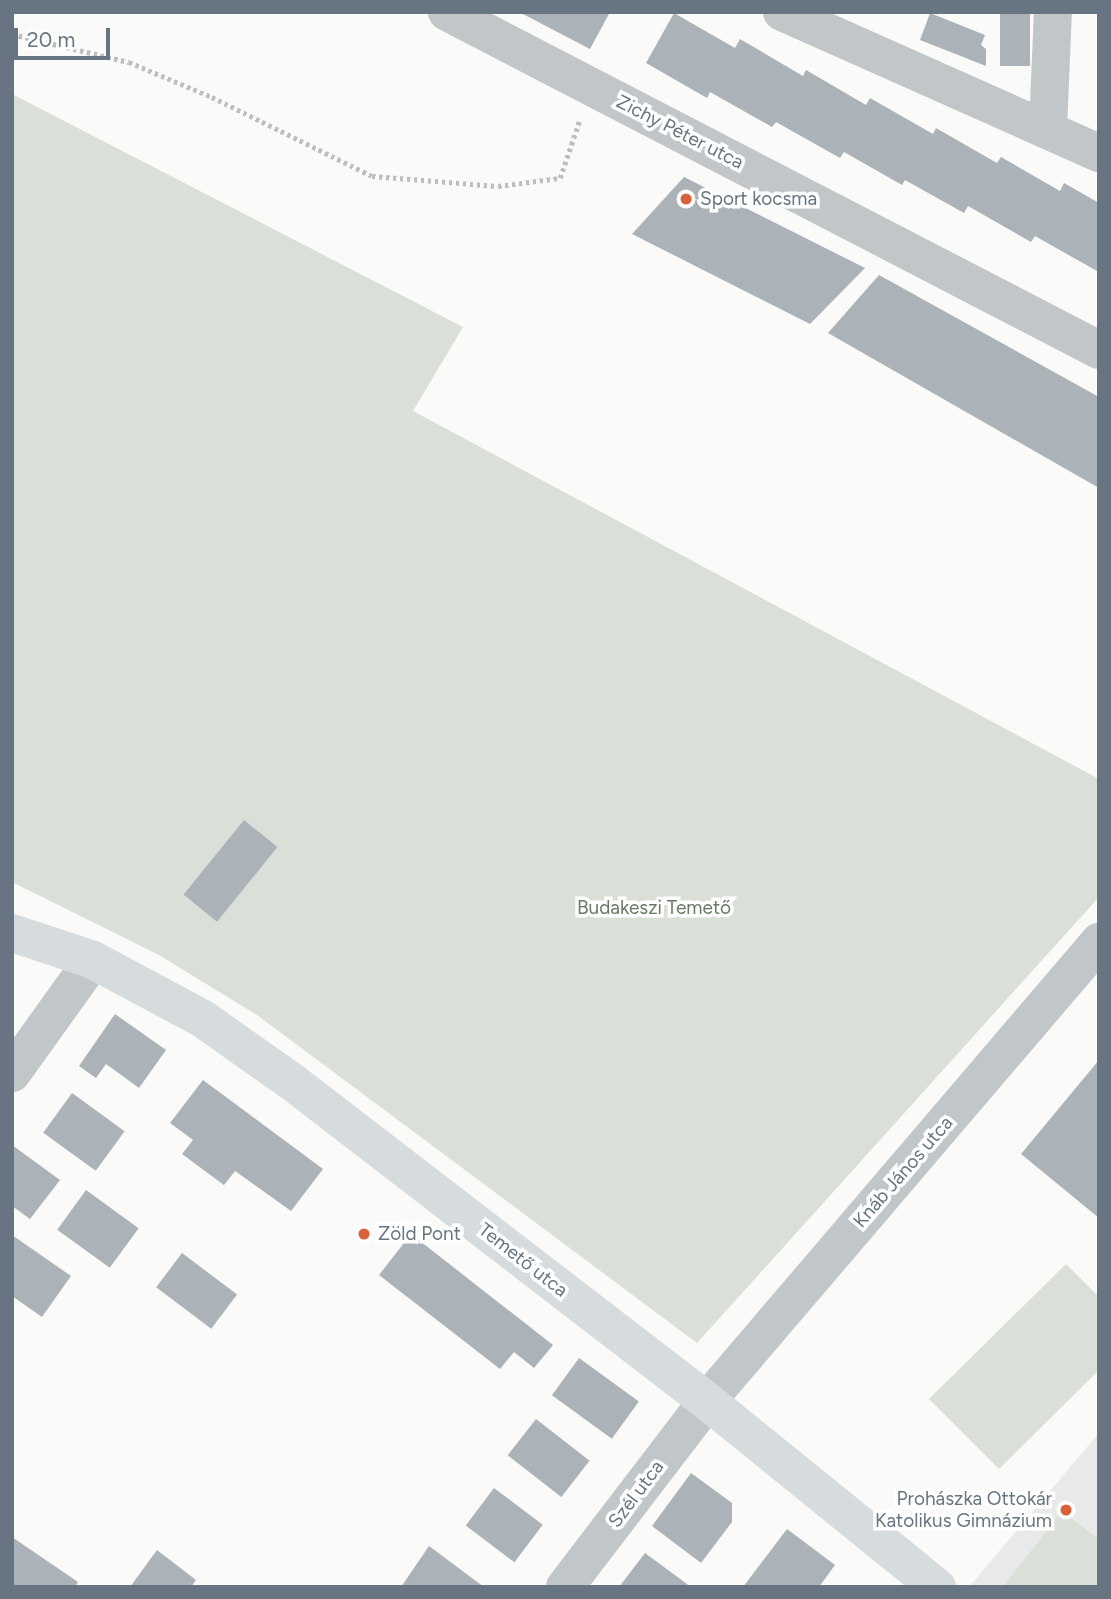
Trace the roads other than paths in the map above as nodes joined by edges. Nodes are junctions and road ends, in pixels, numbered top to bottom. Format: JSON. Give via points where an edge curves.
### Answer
{"nodes":[{"id":1,"x":447,"y":12,"type":"edge"},
{"id":2,"x":782,"y":12,"type":"edge"},
{"id":3,"x":1053,"y":12,"type":"edge"},
{"id":4,"x":1048,"y":128,"type":"junction"},
{"id":5,"x":1099,"y":153,"type":"edge"},
{"id":6,"x":1098,"y":348,"type":"edge"},
{"id":7,"x":12,"y":933,"type":"edge"},
{"id":8,"x":1099,"y":942,"type":"edge"},
{"id":9,"x":93,"y":960,"type":"junction"},
{"id":10,"x":12,"y":1073,"type":"edge"},
{"id":11,"x":706,"y":1401,"type":"junction"},
{"id":12,"x":565,"y":1587,"type":"edge"},
{"id":13,"x":937,"y":1587,"type":"edge"}],
"edges":[{"from":1,"to":6,"type":"street","name":"Zichy Péter utca"},
{"from":2,"to":4,"type":"street"},
{"from":3,"to":4,"type":"street"},
{"from":4,"to":5,"type":"street"},
{"from":7,"to":9,"type":"main road","name":"Temető utca"},
{"from":8,"to":11,"type":"street","name":"Knáb János utca"},
{"from":9,"to":10,"type":"street"},
{"from":9,"to":11,"type":"main road","name":"Temető utca","via":[[203,1019],[291,1081]]},
{"from":11,"to":12,"type":"street","name":"Szél utca"},
{"from":11,"to":13,"type":"main road","name":"Temető utca"}]}
